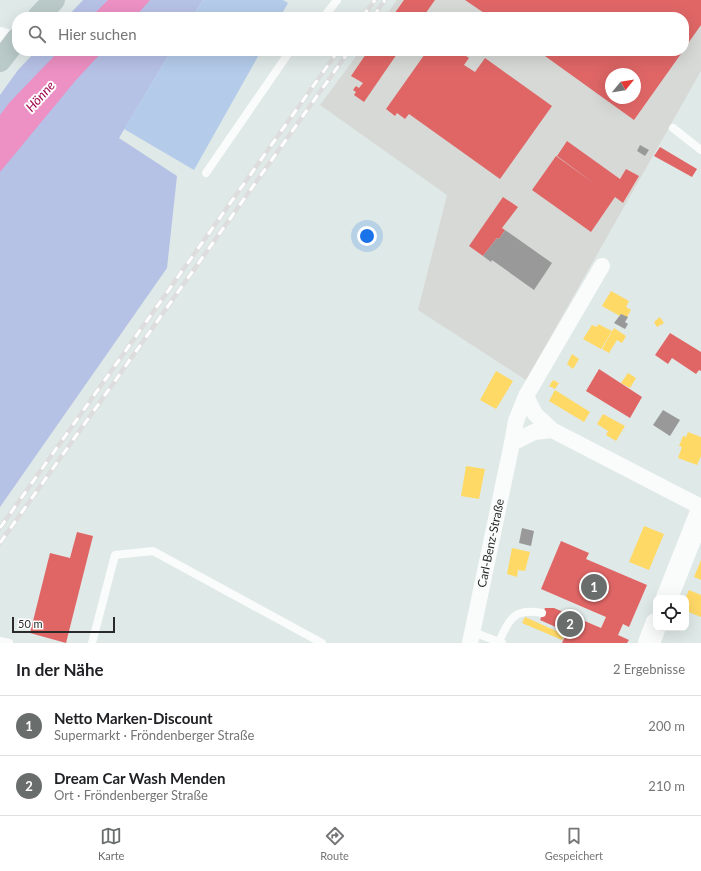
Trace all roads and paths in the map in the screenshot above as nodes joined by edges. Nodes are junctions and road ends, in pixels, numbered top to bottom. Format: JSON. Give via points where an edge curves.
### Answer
{"nodes":[{"id":1,"x":54,"y":0,"type":"edge"},
{"id":2,"x":337,"y":0,"type":"edge"},
{"id":3,"x":43,"y":12,"type":"edge"},
{"id":4,"x":328,"y":12,"type":"edge"},
{"id":5,"x":11,"y":38,"type":"edge"},
{"id":6,"x":287,"y":56,"type":"edge"},
{"id":7,"x":0,"y":61,"type":"edge"},
{"id":8,"x":673,"y":128,"type":"dead end"},
{"id":9,"x":701,"y":150,"type":"edge"},
{"id":10,"x":206,"y":173,"type":"dead end"},
{"id":11,"x":602,"y":266,"type":"dead end"},
{"id":12,"x":526,"y":396,"type":"junction"},
{"id":13,"x":552,"y":430,"type":"junction"},
{"id":14,"x":512,"y":443,"type":"junction"},
{"id":15,"x":701,"y":507,"type":"edge"},
{"id":16,"x":701,"y":512,"type":"edge"},
{"id":17,"x":668,"y":595,"type":"edge"},
{"id":18,"x":542,"y":613,"type":"dead end"},
{"id":19,"x":653,"y":631,"type":"edge"},
{"id":20,"x":0,"y":640,"type":"edge"},
{"id":21,"x":471,"y":640,"type":"edge"},
{"id":22,"x":501,"y":642,"type":"edge"},
{"id":23,"x":9,"y":643,"type":"edge"},
{"id":24,"x":92,"y":643,"type":"edge"},
{"id":25,"x":322,"y":643,"type":"edge"},
{"id":26,"x":649,"y":643,"type":"edge"}],
"edges":[{"from":1,"to":3,"type":"main road"},
{"from":2,"to":4,"type":"lane"},
{"from":5,"to":7,"type":"main road"},
{"from":6,"to":10,"type":"lane"},
{"from":8,"to":9,"type":"lane"},
{"from":11,"to":12,"type":"street","name":"Carl-Benz-Straße"},
{"from":12,"to":13,"type":"street","via":[[535,414]]},
{"from":12,"to":14,"type":"street","name":"Carl-Benz-Straße","via":[[516,421]]},
{"from":13,"to":14,"type":"street","via":[[534,432]]},
{"from":13,"to":15,"type":"street"},
{"from":14,"to":21,"type":"street","name":"Carl-Benz-Straße"},
{"from":16,"to":17,"type":"main road"},
{"from":18,"to":22,"type":"lane","via":[[525,611],[516,614],[504,629]]},
{"from":19,"to":26,"type":"main road"},
{"from":20,"to":23,"type":"lane"},
{"from":21,"to":22,"type":"lane"},
{"from":24,"to":25,"type":"lane","via":[[115,555],[153,551]]}]}
